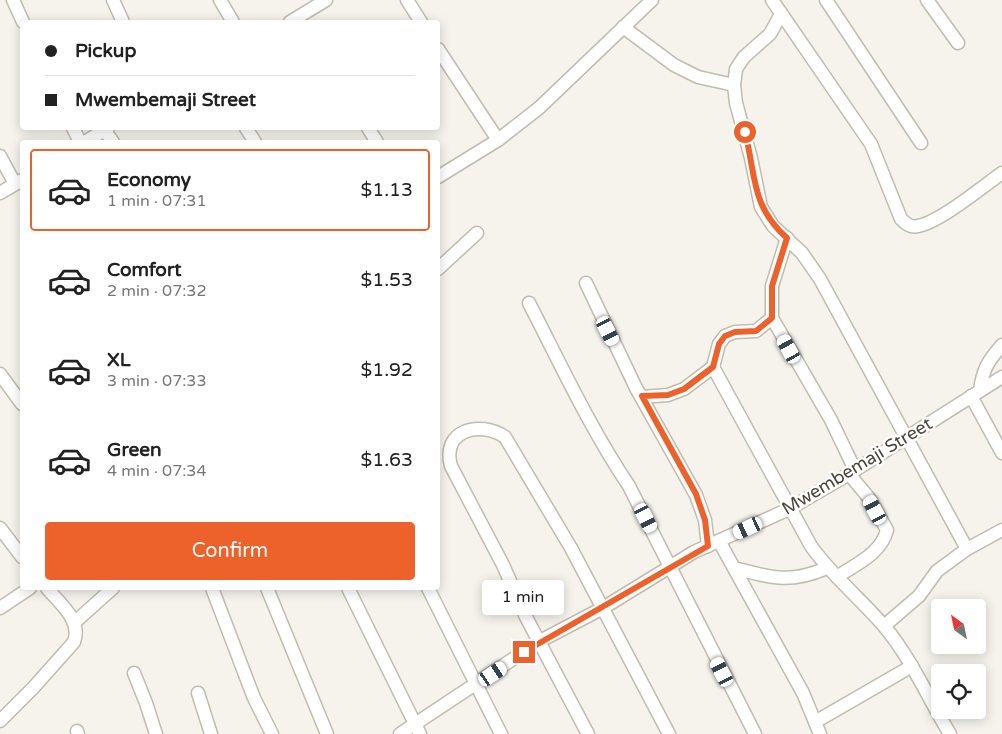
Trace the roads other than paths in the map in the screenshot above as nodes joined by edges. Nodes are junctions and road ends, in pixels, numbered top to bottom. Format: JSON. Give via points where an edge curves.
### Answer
{"nodes":[{"id":1,"x":13,"y":0,"type":"edge"},
{"id":2,"x":113,"y":0,"type":"edge"},
{"id":3,"x":220,"y":0,"type":"edge"},
{"id":4,"x":326,"y":0,"type":"edge"},
{"id":5,"x":407,"y":0,"type":"edge"},
{"id":6,"x":652,"y":0,"type":"edge"},
{"id":7,"x":772,"y":0,"type":"edge"},
{"id":8,"x":826,"y":0,"type":"edge"},
{"id":9,"x":927,"y":0,"type":"edge"},
{"id":10,"x":781,"y":14,"type":"junction"},
{"id":11,"x":22,"y":20,"type":"edge"},
{"id":12,"x":122,"y":20,"type":"edge"},
{"id":13,"x":232,"y":20,"type":"edge"},
{"id":14,"x":296,"y":20,"type":"edge"},
{"id":15,"x":420,"y":20,"type":"edge"},
{"id":16,"x":623,"y":27,"type":"junction"},
{"id":17,"x":958,"y":43,"type":"dead end"},
{"id":18,"x":440,"y":52,"type":"edge"},
{"id":19,"x":734,"y":85,"type":"junction"},
{"id":20,"x":104,"y":130,"type":"edge"},
{"id":21,"x":88,"y":140,"type":"edge"},
{"id":22,"x":498,"y":140,"type":"junction"},
{"id":23,"x":921,"y":143,"type":"dead end"},
{"id":24,"x":0,"y":156,"type":"edge"},
{"id":25,"x":1002,"y":173,"type":"edge"},
{"id":26,"x":440,"y":176,"type":"edge"},
{"id":27,"x":20,"y":182,"type":"edge"},
{"id":28,"x":0,"y":193,"type":"edge"},
{"id":29,"x":478,"y":233,"type":"dead end"},
{"id":30,"x":787,"y":238,"type":"junction"},
{"id":31,"x":440,"y":267,"type":"edge"},
{"id":32,"x":586,"y":283,"type":"dead end"},
{"id":33,"x":529,"y":303,"type":"dead end"},
{"id":34,"x":772,"y":318,"type":"junction"},
{"id":35,"x":1002,"y":345,"type":"edge"},
{"id":36,"x":713,"y":367,"type":"junction"},
{"id":37,"x":0,"y":374,"type":"edge"},
{"id":38,"x":1002,"y":377,"type":"edge"},
{"id":39,"x":976,"y":393,"type":"junction"},
{"id":40,"x":642,"y":396,"type":"junction"},
{"id":41,"x":20,"y":401,"type":"edge"},
{"id":42,"x":908,"y":436,"type":"junction"},
{"id":43,"x":1002,"y":453,"type":"edge"},
{"id":44,"x":852,"y":472,"type":"junction"},
{"id":45,"x":789,"y":509,"type":"junction"},
{"id":46,"x":0,"y":528,"type":"edge"},
{"id":47,"x":1002,"y":530,"type":"edge"},
{"id":48,"x":713,"y":543,"type":"junction"},
{"id":49,"x":967,"y":549,"type":"junction"},
{"id":50,"x":20,"y":554,"type":"edge"},
{"id":51,"x":670,"y":567,"type":"junction"},
{"id":52,"x":734,"y":568,"type":"junction"},
{"id":53,"x":827,"y":568,"type":"junction"},
{"id":54,"x":837,"y":577,"type":"junction"},
{"id":55,"x":27,"y":590,"type":"edge"},
{"id":56,"x":49,"y":590,"type":"edge"},
{"id":57,"x":111,"y":590,"type":"edge"},
{"id":58,"x":213,"y":590,"type":"edge"},
{"id":59,"x":268,"y":590,"type":"edge"},
{"id":60,"x":349,"y":590,"type":"edge"},
{"id":61,"x":429,"y":590,"type":"edge"},
{"id":62,"x":0,"y":608,"type":"edge"},
{"id":63,"x":603,"y":608,"type":"junction"},
{"id":64,"x":75,"y":622,"type":"junction"},
{"id":65,"x":884,"y":626,"type":"junction"},
{"id":66,"x":540,"y":641,"type":"junction"},
{"id":67,"x":912,"y":666,"type":"junction"},
{"id":68,"x":134,"y":673,"type":"dead end"},
{"id":69,"x":477,"y":684,"type":"junction"},
{"id":70,"x":198,"y":693,"type":"dead end"},
{"id":71,"x":0,"y":721,"type":"edge"},
{"id":72,"x":817,"y":728,"type":"edge"},
{"id":73,"x":418,"y":729,"type":"edge"},
{"id":74,"x":156,"y":734,"type":"edge"},
{"id":75,"x":211,"y":734,"type":"edge"},
{"id":76,"x":272,"y":734,"type":"edge"},
{"id":77,"x":327,"y":734,"type":"edge"},
{"id":78,"x":400,"y":734,"type":"edge"},
{"id":79,"x":501,"y":734,"type":"edge"},
{"id":80,"x":588,"y":734,"type":"edge"},
{"id":81,"x":669,"y":734,"type":"edge"},
{"id":82,"x":755,"y":734,"type":"edge"},
{"id":83,"x":950,"y":734,"type":"edge"}],
"edges":[{"from":1,"to":11,"type":"street"},
{"from":2,"to":12,"type":"street"},
{"from":3,"to":13,"type":"street"},
{"from":4,"to":14,"type":"street"},
{"from":5,"to":15,"type":"street"},
{"from":6,"to":16,"type":"street"},
{"from":7,"to":10,"type":"street"},
{"from":8,"to":23,"type":"street"},
{"from":9,"to":17,"type":"street"},
{"from":10,"to":19,"type":"street","via":[[770,34],[744,57],[736,69]]},
{"from":10,"to":25,"type":"street","via":[[871,144],[901,219],[908,226],[917,227],[934,219]]},
{"from":16,"to":19,"type":"street","via":[[674,65],[698,77]]},
{"from":16,"to":22,"type":"street","via":[[539,108]]},
{"from":18,"to":22,"type":"street"},
{"from":19,"to":30,"type":"street","via":[[761,207],[773,226]]},
{"from":20,"to":21,"type":"street"},
{"from":22,"to":26,"type":"street"},
{"from":24,"to":27,"type":"street"},
{"from":27,"to":28,"type":"street"},
{"from":29,"to":31,"type":"street"},
{"from":30,"to":34,"type":"street","via":[[772,286]]},
{"from":30,"to":42,"type":"street","via":[[820,279]]},
{"from":32,"to":40,"type":"street"},
{"from":33,"to":51,"type":"street"},
{"from":34,"to":36,"type":"street","via":[[756,331],[725,336],[719,344]]},
{"from":34,"to":44,"type":"street","via":[[831,420]]},
{"from":35,"to":39,"type":"street","via":[[990,358]]},
{"from":36,"to":40,"type":"street","via":[[684,389],[668,395]]},
{"from":36,"to":45,"type":"street"},
{"from":37,"to":41,"type":"street"},
{"from":38,"to":39,"type":"street","name":"Mwembemaji Street"},
{"from":39,"to":42,"type":"street","name":"Mwembemaji Street"},
{"from":39,"to":43,"type":"street"},
{"from":40,"to":48,"type":"street","via":[[696,494]]},
{"from":42,"to":44,"type":"street","name":"Mwembemaji Street"},
{"from":42,"to":49,"type":"street"},
{"from":44,"to":45,"type":"street","name":"Mwembemaji Street"},
{"from":44,"to":54,"type":"street","via":[[887,530],[884,541],[876,550]]},
{"from":45,"to":48,"type":"street","name":"Mwembemaji Street"},
{"from":45,"to":53,"type":"street"},
{"from":46,"to":50,"type":"street"},
{"from":47,"to":49,"type":"street"},
{"from":48,"to":51,"type":"street","name":"Mwembemaji Street"},
{"from":48,"to":52,"type":"street"},
{"from":49,"to":65,"type":"street","via":[[936,571],[919,596]]},
{"from":51,"to":63,"type":"street","name":"Mwembemaji Street"},
{"from":51,"to":82,"type":"street"},
{"from":52,"to":53,"type":"street","via":[[787,579],[811,575]]},
{"from":52,"to":72,"type":"street","via":[[802,693]]},
{"from":53,"to":54,"type":"street"},
{"from":54,"to":65,"type":"street"},
{"from":55,"to":62,"type":"street"},
{"from":56,"to":64,"type":"street"},
{"from":57,"to":64,"type":"street"},
{"from":58,"to":76,"type":"street","via":[[254,698]]},
{"from":59,"to":77,"type":"street"},
{"from":60,"to":73,"type":"street"},
{"from":61,"to":69,"type":"street"},
{"from":63,"to":66,"type":"street","name":"Mwembemaji Street"},
{"from":63,"to":66,"type":"street","via":[[506,437],[496,430],[469,429],[458,435],[452,446],[448,456],[451,466]]},
{"from":63,"to":81,"type":"street"},
{"from":64,"to":71,"type":"street","via":[[74,642]]},
{"from":65,"to":67,"type":"street"},
{"from":66,"to":69,"type":"street","name":"Mwembemaji Street"},
{"from":66,"to":80,"type":"street"},
{"from":67,"to":72,"type":"street"},
{"from":67,"to":83,"type":"street"},
{"from":68,"to":74,"type":"street"},
{"from":69,"to":73,"type":"street","name":"Mwembemaji Street"},
{"from":69,"to":79,"type":"street"},
{"from":70,"to":75,"type":"street"},
{"from":73,"to":78,"type":"street","name":"Mwembemaji Street"}]}
